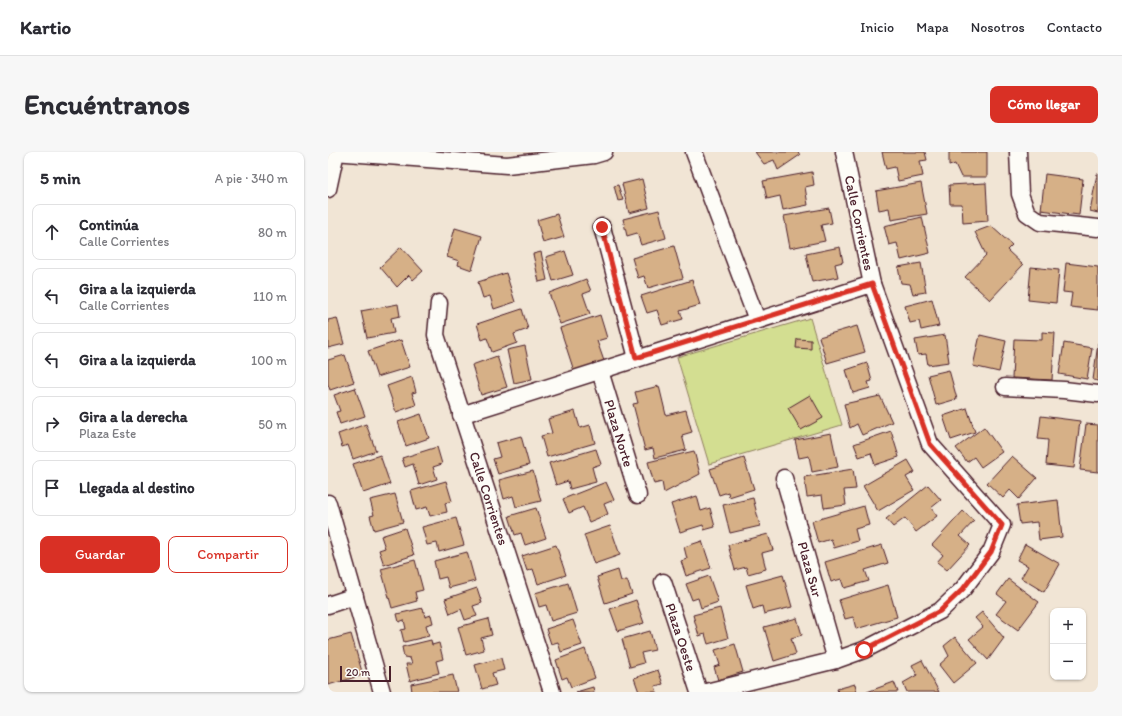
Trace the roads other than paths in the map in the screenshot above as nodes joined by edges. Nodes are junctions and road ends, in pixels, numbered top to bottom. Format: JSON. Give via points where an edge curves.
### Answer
{"nodes":[{"id":1,"x":335,"y":152,"type":"edge"},
{"id":2,"x":604,"y":152,"type":"edge"},
{"id":3,"x":694,"y":152,"type":"edge"},
{"id":4,"x":844,"y":152,"type":"edge"},
{"id":5,"x":1018,"y":152,"type":"edge"},
{"id":6,"x":328,"y":189,"type":"edge"},
{"id":7,"x":602,"y":227,"type":"dead end"},
{"id":8,"x":1098,"y":228,"type":"edge"},
{"id":9,"x":872,"y":284,"type":"junction"},
{"id":10,"x":439,"y":303,"type":"dead end"},
{"id":11,"x":757,"y":320,"type":"junction"},
{"id":12,"x":636,"y":358,"type":"junction"},
{"id":13,"x":600,"y":371,"type":"junction"},
{"id":14,"x":1005,"y":387,"type":"dead end"},
{"id":15,"x":1098,"y":394,"type":"edge"},
{"id":16,"x":461,"y":415,"type":"junction"},
{"id":17,"x":784,"y":478,"type":"dead end"},
{"id":18,"x":638,"y":495,"type":"dead end"},
{"id":19,"x":328,"y":503,"type":"edge"},
{"id":20,"x":663,"y":582,"type":"dead end"},
{"id":21,"x":355,"y":596,"type":"junction"},
{"id":22,"x":328,"y":605,"type":"edge"},
{"id":23,"x":836,"y":660,"type":"junction"},
{"id":24,"x":382,"y":692,"type":"edge"},
{"id":25,"x":552,"y":692,"type":"edge"},
{"id":26,"x":699,"y":692,"type":"edge"},
{"id":27,"x":706,"y":692,"type":"edge"}],
"edges":[{"from":1,"to":2,"type":"street","via":[[507,165]]},
{"from":1,"to":6,"type":"street"},
{"from":3,"to":11,"type":"street"},
{"from":4,"to":9,"type":"street","name":"Calle Corrientes"},
{"from":5,"to":8,"type":"street","via":[[1020,194],[1027,213],[1040,222]]},
{"from":7,"to":12,"type":"street"},
{"from":9,"to":11,"type":"street"},
{"from":9,"to":23,"type":"street","name":"Calle Corrientes","via":[[930,444],[1002,525],[991,552],[963,589],[940,611],[864,650]]},
{"from":10,"to":16,"type":"street","name":"Calle Corrientes","via":[[436,335]]},
{"from":11,"to":12,"type":"street"},
{"from":12,"to":13,"type":"street"},
{"from":13,"to":16,"type":"street"},
{"from":13,"to":18,"type":"street","name":"Plaza Norte"},
{"from":14,"to":15,"type":"street"},
{"from":16,"to":25,"type":"street","name":"Calle Corrientes"},
{"from":17,"to":23,"type":"street","name":"Plaza Sur"},
{"from":19,"to":21,"type":"street"},
{"from":20,"to":26,"type":"street","name":"Plaza Oeste"},
{"from":21,"to":22,"type":"street"},
{"from":21,"to":24,"type":"street"},
{"from":23,"to":27,"type":"street","name":"Calle Corrientes"}]}
